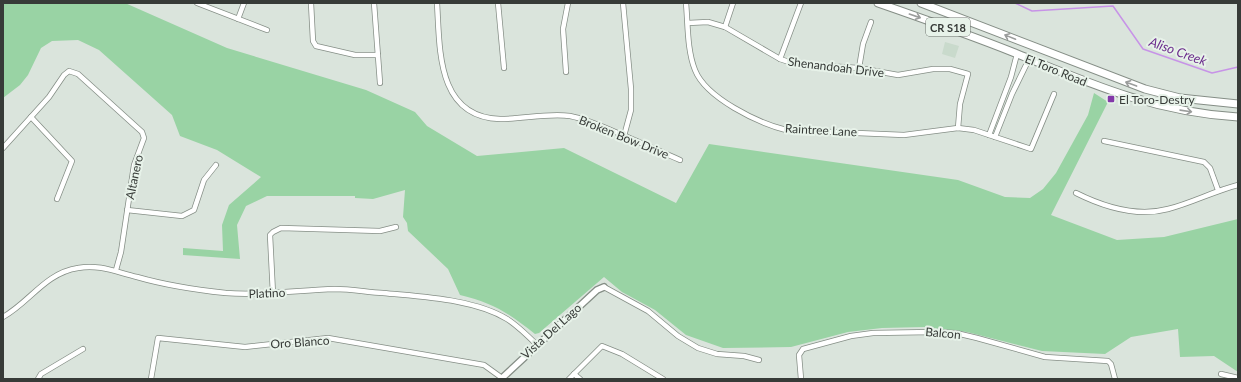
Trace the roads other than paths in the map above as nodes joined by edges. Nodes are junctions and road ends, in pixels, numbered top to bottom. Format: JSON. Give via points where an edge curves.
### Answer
{"nodes":[{"id":1,"x":197,"y":3,"type":"edge"},
{"id":2,"x":244,"y":3,"type":"edge"},
{"id":3,"x":311,"y":3,"type":"edge"},
{"id":4,"x":374,"y":3,"type":"edge"},
{"id":5,"x":437,"y":3,"type":"edge"},
{"id":6,"x":498,"y":3,"type":"edge"},
{"id":7,"x":568,"y":3,"type":"edge"},
{"id":8,"x":623,"y":3,"type":"edge"},
{"id":9,"x":686,"y":3,"type":"edge"},
{"id":10,"x":733,"y":3,"type":"edge"},
{"id":11,"x":801,"y":3,"type":"edge"},
{"id":12,"x":878,"y":3,"type":"edge"},
{"id":13,"x":921,"y":3,"type":"edge"},
{"id":14,"x":238,"y":19,"type":"junction"},
{"id":15,"x":871,"y":22,"type":"dead end"},
{"id":16,"x":688,"y":23,"type":"junction"},
{"id":17,"x":725,"y":28,"type":"junction"},
{"id":18,"x":267,"y":30,"type":"dead end"},
{"id":19,"x":1017,"y":54,"type":"junction"},
{"id":20,"x":378,"y":55,"type":"junction"},
{"id":21,"x":780,"y":59,"type":"junction"},
{"id":22,"x":1029,"y":59,"type":"junction"},
{"id":23,"x":504,"y":68,"type":"dead end"},
{"id":24,"x":859,"y":68,"type":"junction"},
{"id":25,"x":566,"y":72,"type":"dead end"},
{"id":26,"x":380,"y":83,"type":"dead end"},
{"id":27,"x":1009,"y":83,"type":"junction"},
{"id":28,"x":1016,"y":86,"type":"junction"},
{"id":29,"x":1054,"y":94,"type":"dead end"},
{"id":30,"x":1238,"y":104,"type":"edge"},
{"id":31,"x":997,"y":113,"type":"junction"},
{"id":32,"x":1004,"y":116,"type":"junction"},
{"id":33,"x":1238,"y":116,"type":"edge"},
{"id":34,"x":31,"y":117,"type":"junction"},
{"id":35,"x":958,"y":128,"type":"junction"},
{"id":36,"x":989,"y":135,"type":"junction"},
{"id":37,"x":624,"y":136,"type":"junction"},
{"id":38,"x":995,"y":137,"type":"junction"},
{"id":39,"x":1104,"y":141,"type":"dead end"},
{"id":40,"x":3,"y":148,"type":"edge"},
{"id":41,"x":680,"y":160,"type":"dead end"},
{"id":42,"x":216,"y":165,"type":"dead end"},
{"id":43,"x":1238,"y":185,"type":"edge"},
{"id":44,"x":1218,"y":190,"type":"junction"},
{"id":45,"x":1076,"y":194,"type":"dead end"},
{"id":46,"x":57,"y":199,"type":"dead end"},
{"id":47,"x":127,"y":210,"type":"junction"},
{"id":48,"x":396,"y":227,"type":"dead end"},
{"id":49,"x":116,"y":270,"type":"junction"},
{"id":50,"x":604,"y":287,"type":"joint"},
{"id":51,"x":273,"y":294,"type":"junction"},
{"id":52,"x":3,"y":317,"type":"edge"},
{"id":53,"x":537,"y":345,"type":"junction"},
{"id":54,"x":83,"y":350,"type":"dead end"},
{"id":55,"x":759,"y":360,"type":"dead end"},
{"id":56,"x":574,"y":374,"type":"junction"},
{"id":57,"x":1221,"y":374,"type":"dead end"},
{"id":58,"x":1238,"y":378,"type":"edge"},
{"id":59,"x":38,"y":379,"type":"edge"},
{"id":60,"x":151,"y":379,"type":"edge"},
{"id":61,"x":502,"y":379,"type":"edge"},
{"id":62,"x":569,"y":379,"type":"edge"},
{"id":63,"x":580,"y":379,"type":"edge"},
{"id":64,"x":663,"y":379,"type":"edge"},
{"id":65,"x":801,"y":379,"type":"edge"},
{"id":66,"x":1115,"y":379,"type":"edge"}],
"edges":[{"from":1,"to":14,"type":"street"},
{"from":2,"to":14,"type":"street"},
{"from":3,"to":20,"type":"street","via":[[313,41],[316,46],[355,55]]},
{"from":4,"to":20,"type":"street"},
{"from":5,"to":37,"type":"street","name":"Broken Bow Drive","via":[[443,72],[454,96],[464,106],[485,116],[509,119],[569,116]]},
{"from":6,"to":23,"type":"street"},
{"from":7,"to":25,"type":"street","via":[[563,29]]},
{"from":8,"to":37,"type":"street","via":[[631,89],[631,110]]},
{"from":9,"to":16,"type":"street","name":"Raintree Lane"},
{"from":10,"to":17,"type":"street"},
{"from":11,"to":21,"type":"street"},
{"from":12,"to":19,"type":"main road","name":"El Toro Road","number":"CR S18","one_way":true},
{"from":30,"to":13,"type":"main road","name":"El Toro Road","one_way":true,"via":[[1180,98],[1144,89]]},
{"from":14,"to":18,"type":"street"},
{"from":15,"to":24,"type":"street"},
{"from":16,"to":17,"type":"street","name":"Shenandoah Drive","via":[[708,22]]},
{"from":16,"to":35,"type":"street","name":"Raintree Lane","via":[[692,59],[702,82],[718,96],[770,126],[786,130],[904,135]]},
{"from":17,"to":21,"type":"street","name":"Shenandoah Drive"},
{"from":19,"to":22,"type":"main road","name":"El Toro Road","number":"CR S18"},
{"from":19,"to":27,"type":"street"},
{"from":20,"to":26,"type":"street"},
{"from":21,"to":24,"type":"street","name":"Shenandoah Drive","via":[[812,66]]},
{"from":22,"to":28,"type":"street"},
{"from":22,"to":33,"type":"main road","name":"El Toro Road","number":"CR S18","one_way":true,"via":[[1138,100],[1177,110]]},
{"from":24,"to":35,"type":"street","name":"Shenandoah Drive","via":[[898,76],[932,69],[950,69],[968,74],[960,104]]},
{"from":27,"to":28,"type":"street"},
{"from":27,"to":31,"type":"street"},
{"from":28,"to":32,"type":"street"},
{"from":29,"to":38,"type":"street","name":"Raintree Lane","via":[[1032,149]]},
{"from":31,"to":32,"type":"street"},
{"from":31,"to":36,"type":"street"},
{"from":32,"to":38,"type":"street"},
{"from":34,"to":40,"type":"street"},
{"from":34,"to":46,"type":"street","via":[[72,161]]},
{"from":34,"to":47,"type":"street","name":"Altanero","via":[[69,71],[78,74],[142,132],[144,138],[134,165]]},
{"from":35,"to":36,"type":"street","name":"Raintree Lane"},
{"from":36,"to":38,"type":"street","name":"Raintree Lane"},
{"from":37,"to":41,"type":"street","name":"Broken Bow Drive"},
{"from":39,"to":44,"type":"street","via":[[1207,164]]},
{"from":42,"to":47,"type":"street","via":[[204,180],[194,210],[190,213],[182,216]]},
{"from":43,"to":44,"type":"street"},
{"from":44,"to":45,"type":"street","via":[[1168,209],[1146,211],[1095,203]]},
{"from":47,"to":49,"type":"street","name":"Altanero"},
{"from":48,"to":51,"type":"street","via":[[380,231],[276,229],[270,235]]},
{"from":49,"to":51,"type":"street","name":"Platino","via":[[167,284],[218,292]]},
{"from":49,"to":52,"type":"street","name":"Platino","via":[[92,266],[66,271],[45,282]]},
{"from":50,"to":53,"type":"street","name":"Vista Del Lago","via":[[596,290]]},
{"from":50,"to":55,"type":"street","via":[[648,311],[678,336],[698,348],[717,354]]},
{"from":51,"to":53,"type":"street","name":"Platino","via":[[336,289],[408,295],[468,304],[508,319]]},
{"from":53,"to":61,"type":"street","name":"Vista Del Lago"},
{"from":54,"to":59,"type":"street","via":[[41,374]]},
{"from":56,"to":62,"type":"street"},
{"from":56,"to":63,"type":"street"},
{"from":56,"to":64,"type":"street","via":[[602,346],[622,354]]},
{"from":57,"to":58,"type":"street"},
{"from":60,"to":61,"type":"street","name":"Oro Blanco","via":[[158,338],[245,347],[328,338],[484,366]]},
{"from":65,"to":66,"type":"street","name":"Balcon","via":[[799,355],[803,349],[851,336],[900,331],[956,333],[1045,357],[1108,361]]}]}
